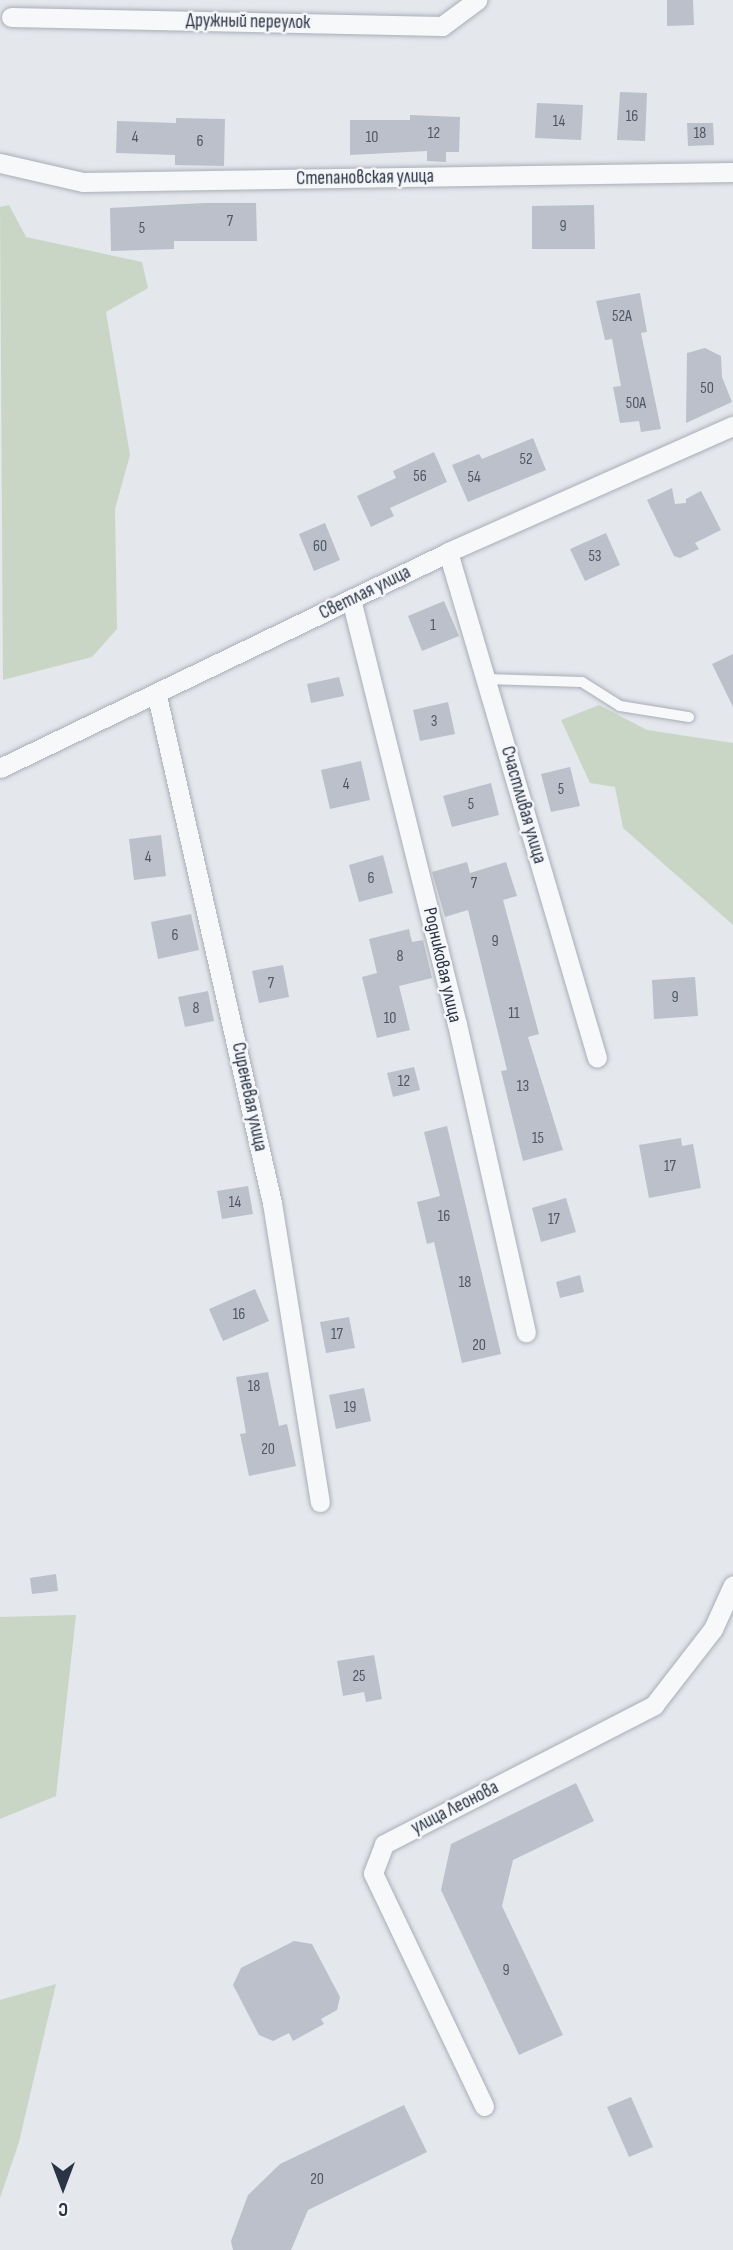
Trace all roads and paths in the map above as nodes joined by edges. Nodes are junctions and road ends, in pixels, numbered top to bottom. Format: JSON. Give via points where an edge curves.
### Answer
{"nodes":[{"id":1,"x":477,"y":0,"type":"edge"},
{"id":2,"x":11,"y":17,"type":"dead end"},
{"id":3,"x":0,"y":163,"type":"edge"},
{"id":4,"x":733,"y":172,"type":"edge"},
{"id":5,"x":733,"y":426,"type":"edge"},
{"id":6,"x":448,"y":552,"type":"junction"},
{"id":7,"x":351,"y":599,"type":"junction"},
{"id":8,"x":486,"y":679,"type":"junction"},
{"id":9,"x":157,"y":696,"type":"junction"},
{"id":10,"x":688,"y":717,"type":"dead end"},
{"id":11,"x":0,"y":768,"type":"edge"},
{"id":12,"x":597,"y":1058,"type":"dead end"},
{"id":13,"x":526,"y":1332,"type":"dead end"},
{"id":14,"x":320,"y":1502,"type":"dead end"},
{"id":15,"x":733,"y":1585,"type":"edge"},
{"id":16,"x":484,"y":2106,"type":"dead end"}],
"edges":[{"from":1,"to":2,"type":"street","name":"Дружный переулок","via":[[442,26]]},
{"from":3,"to":4,"type":"street","name":"Степановская улица","via":[[83,182]]},
{"from":5,"to":6,"type":"street","name":"Светлая улица"},
{"from":6,"to":7,"type":"street","name":"Светлая улица"},
{"from":6,"to":8,"type":"street","name":"Счастливая улица"},
{"from":7,"to":9,"type":"street","name":"Светлая улица"},
{"from":7,"to":13,"type":"street","name":"Родниковая улица","via":[[457,1024]]},
{"from":8,"to":10,"type":"lane","via":[[582,681],[620,706]]},
{"from":8,"to":12,"type":"street","name":"Счастливая улица"},
{"from":9,"to":11,"type":"street","name":"Светлая улица"},
{"from":9,"to":14,"type":"street","name":"Сиреневая улица","via":[[272,1203]]},
{"from":15,"to":16,"type":"street","name":"улица Леонова","via":[[713,1629],[654,1705],[384,1844],[373,1873]]}]}
